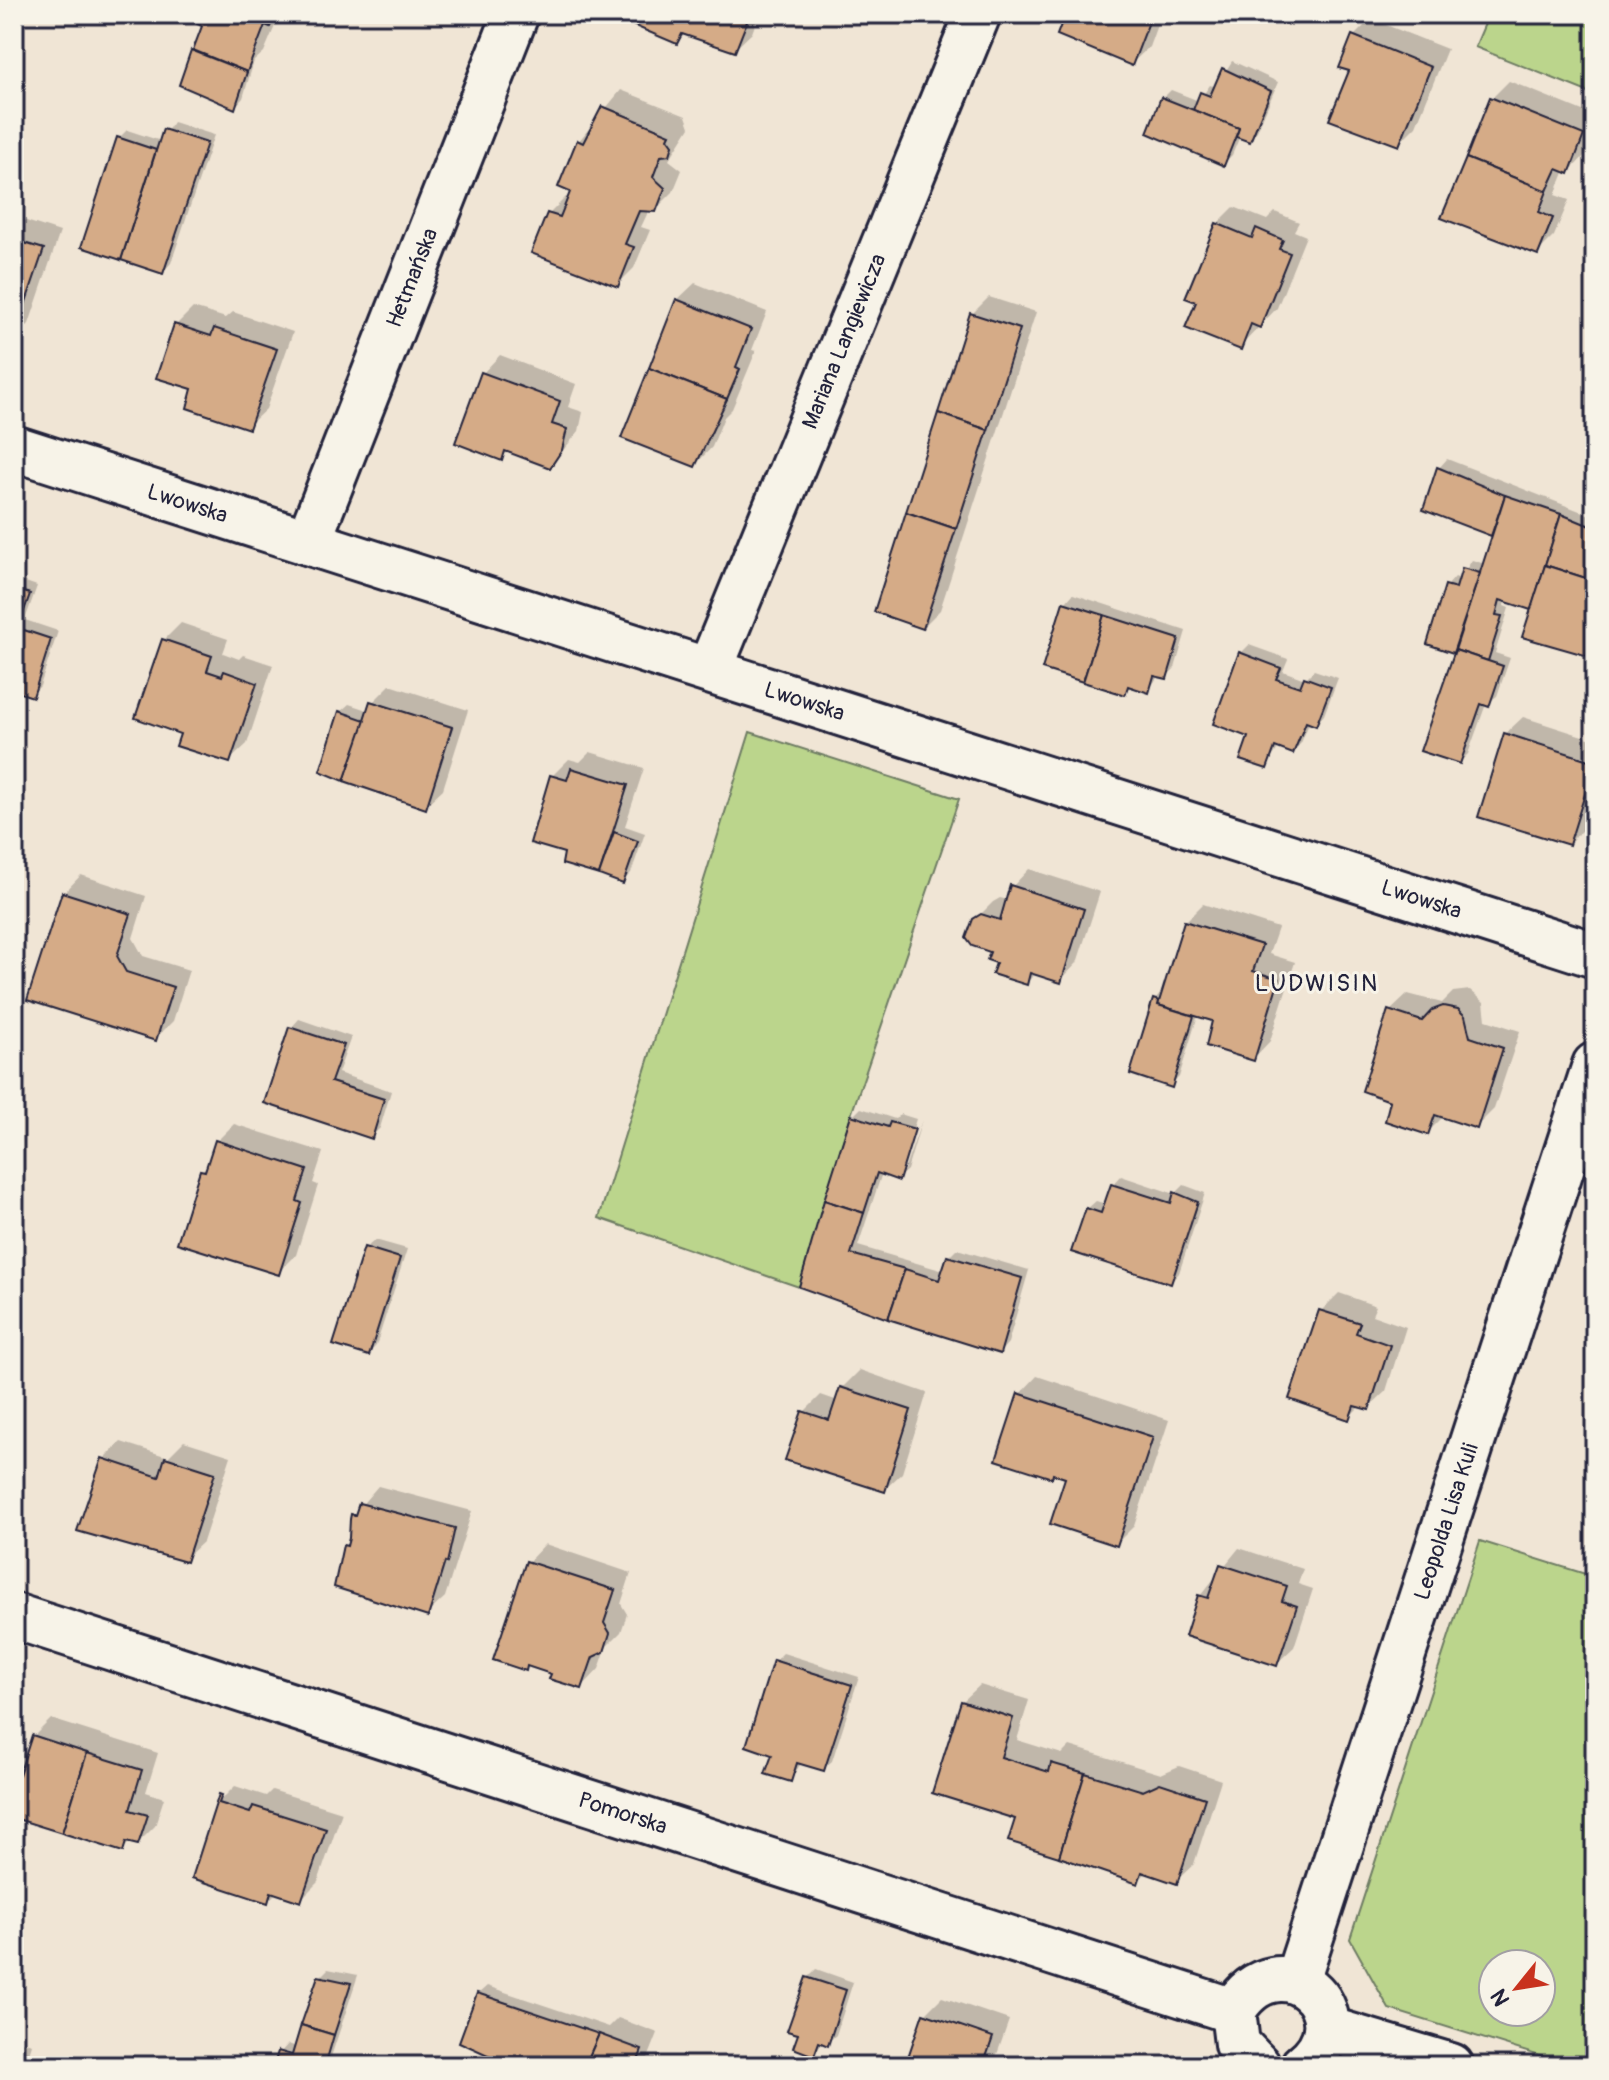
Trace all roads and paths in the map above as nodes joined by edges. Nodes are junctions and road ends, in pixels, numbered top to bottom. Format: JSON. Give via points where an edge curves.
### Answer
{"nodes":[{"id":1,"x":516,"y":14,"type":"edge"},
{"id":2,"x":978,"y":14,"type":"edge"},
{"id":3,"x":14,"y":448,"type":"edge"},
{"id":4,"x":308,"y":542,"type":"junction"},
{"id":5,"x":710,"y":669,"type":"junction"},
{"id":6,"x":1595,"y":955,"type":"edge"},
{"id":7,"x":1595,"y":1065,"type":"edge"},
{"id":8,"x":14,"y":1616,"type":"edge"},
{"id":9,"x":1297,"y":1980,"type":"junction"},
{"id":10,"x":1233,"y":2011,"type":"junction"},
{"id":11,"x":1327,"y":2029,"type":"junction"},
{"id":12,"x":1243,"y":2062,"type":"edge"},
{"id":13,"x":1303,"y":2066,"type":"edge"},
{"id":14,"x":1451,"y":2066,"type":"edge"}],
"edges":[{"from":1,"to":4,"type":"street","name":"Hetmańska"},
{"from":2,"to":5,"type":"street","name":"Mariana Langiewicza"},
{"from":3,"to":4,"type":"street","name":"Lwowska"},
{"from":4,"to":5,"type":"street","name":"Lwowska"},
{"from":5,"to":6,"type":"street","name":"Lwowska"},
{"from":7,"to":9,"type":"street","name":"Leopolda Lisa Kuli"},
{"from":8,"to":10,"type":"street","name":"Pomorska"},
{"from":9,"to":10,"type":"street","via":[[1259,1982]]},
{"from":9,"to":11,"type":"street","via":[[1321,2001]]},
{"from":10,"to":12,"type":"street"},
{"from":11,"to":13,"type":"street","via":[[1322,2049]]},
{"from":11,"to":14,"type":"street"}]}
